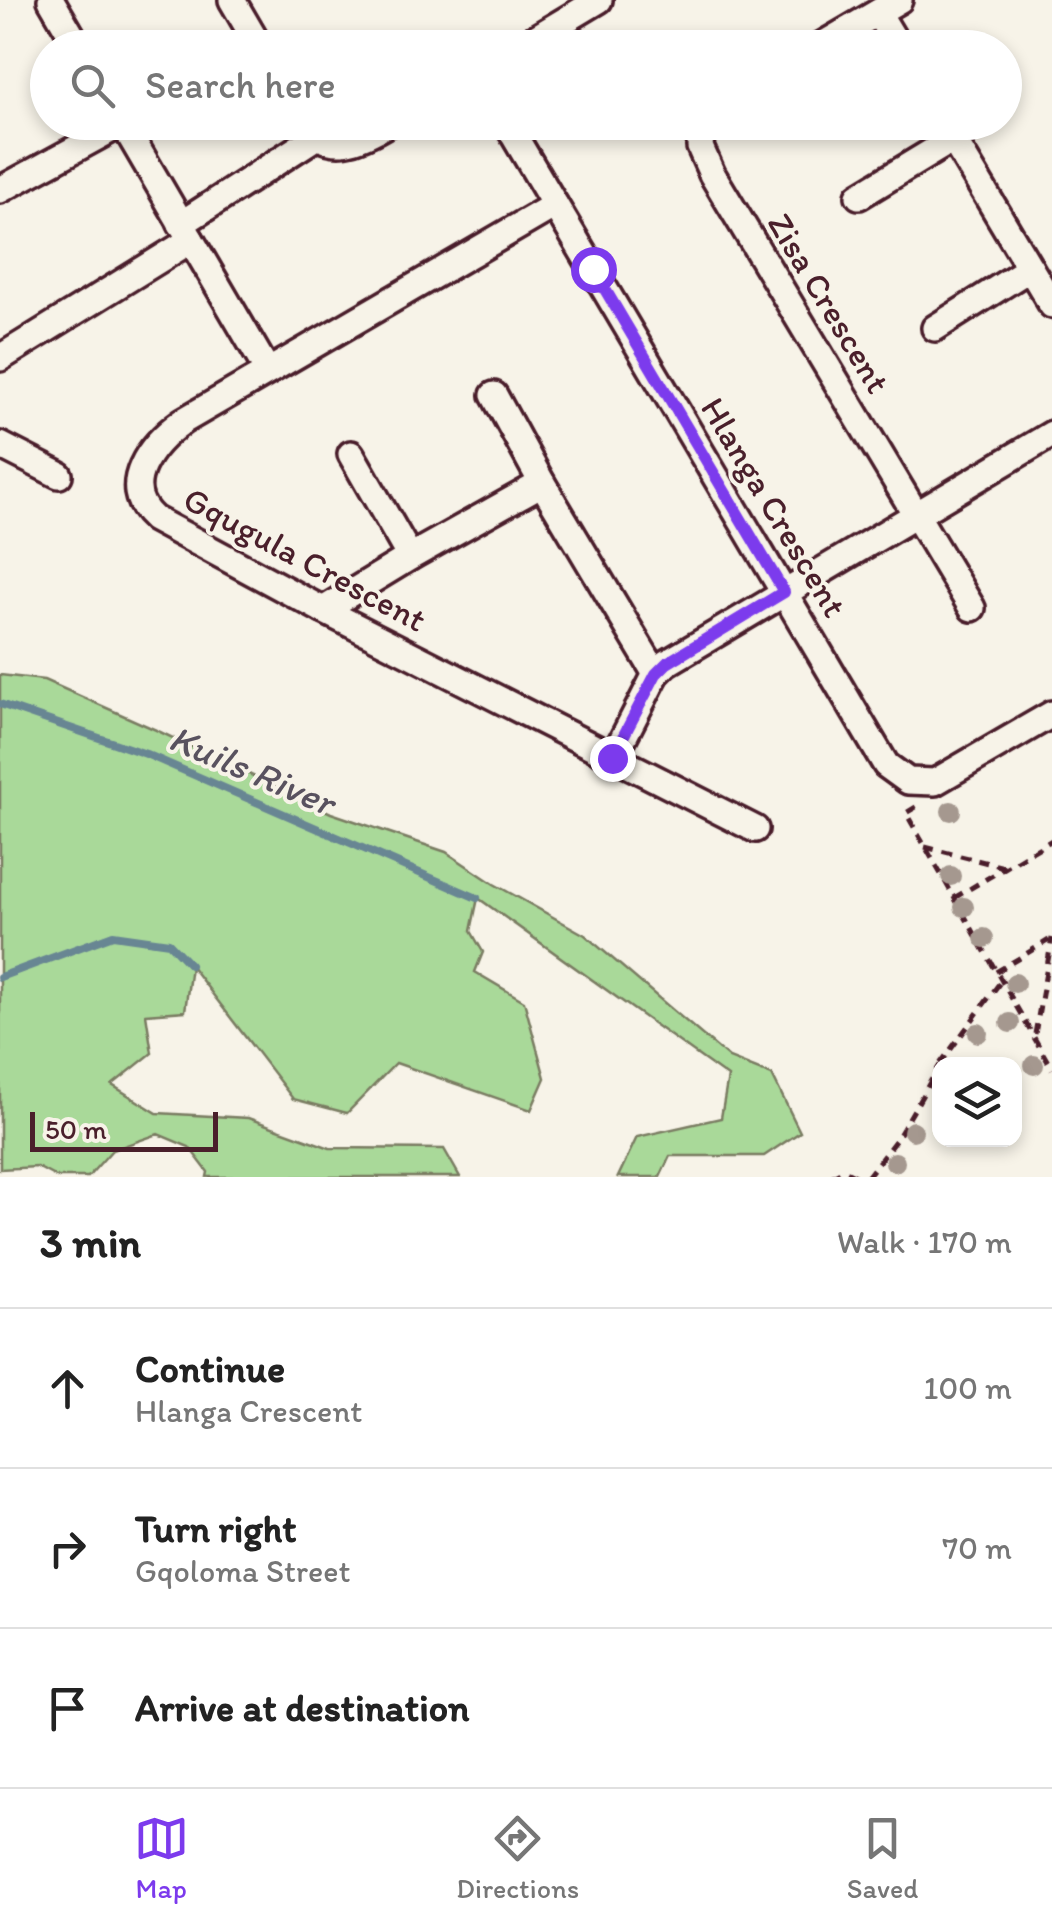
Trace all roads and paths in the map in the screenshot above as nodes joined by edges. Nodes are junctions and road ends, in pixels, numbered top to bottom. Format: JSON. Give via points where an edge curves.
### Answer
{"nodes":[{"id":1,"x":51,"y":0,"type":"edge"},
{"id":2,"x":232,"y":0,"type":"edge"},
{"id":3,"x":600,"y":0,"type":"edge"},
{"id":4,"x":889,"y":6,"type":"edge"},
{"id":5,"x":68,"y":30,"type":"edge"},
{"id":6,"x":250,"y":30,"type":"edge"},
{"id":7,"x":549,"y":30,"type":"edge"},
{"id":8,"x":848,"y":30,"type":"edge"},
{"id":9,"x":92,"y":140,"type":"edge"},
{"id":10,"x":133,"y":140,"type":"edge"},
{"id":11,"x":297,"y":140,"type":"edge"},
{"id":12,"x":326,"y":140,"type":"edge"},
{"id":13,"x":357,"y":140,"type":"edge"},
{"id":14,"x":516,"y":140,"type":"edge"},
{"id":15,"x":700,"y":140,"type":"edge"},
{"id":16,"x":934,"y":140,"type":"edge"},
{"id":17,"x":954,"y":140,"type":"edge"},
{"id":18,"x":0,"y":190,"type":"edge"},
{"id":19,"x":858,"y":196,"type":"dead end"},
{"id":20,"x":554,"y":205,"type":"junction"},
{"id":21,"x":186,"y":232,"type":"junction"},
{"id":22,"x":1030,"y":268,"type":"junction"},
{"id":23,"x":1052,"y":305,"type":"edge"},
{"id":24,"x":935,"y":328,"type":"dead end"},
{"id":25,"x":0,"y":358,"type":"edge"},
{"id":26,"x":267,"y":370,"type":"junction"},
{"id":27,"x":494,"y":395,"type":"dead end"},
{"id":28,"x":1051,"y":438,"type":"edge"},
{"id":29,"x":0,"y":445,"type":"edge"},
{"id":30,"x":351,"y":454,"type":"dead end"},
{"id":31,"x":59,"y":475,"type":"dead end"},
{"id":32,"x":542,"y":484,"type":"junction"},
{"id":33,"x":913,"y":514,"type":"junction"},
{"id":34,"x":410,"y":557,"type":"junction"},
{"id":35,"x":784,"y":592,"type":"junction"},
{"id":36,"x":972,"y":608,"type":"dead end"},
{"id":37,"x":323,"y":610,"type":"junction"},
{"id":38,"x":656,"y":674,"type":"junction"},
{"id":39,"x":1052,"y":714,"type":"edge"},
{"id":40,"x":612,"y":758,"type":"junction"},
{"id":41,"x":918,"y":806,"type":"dead end"},
{"id":42,"x":755,"y":829,"type":"dead end"},
{"id":43,"x":1052,"y":840,"type":"edge"},
{"id":44,"x":925,"y":847,"type":"junction"},
{"id":45,"x":1005,"y":868,"type":"junction"},
{"id":46,"x":954,"y":898,"type":"junction"},
{"id":47,"x":1052,"y":938,"type":"edge"},
{"id":48,"x":996,"y":972,"type":"junction"},
{"id":49,"x":1001,"y":980,"type":"junction"},
{"id":50,"x":1034,"y":1037,"type":"junction"},
{"id":51,"x":946,"y":1057,"type":"edge"},
{"id":52,"x":1052,"y":1069,"type":"edge"},
{"id":53,"x":932,"y":1079,"type":"edge"},
{"id":54,"x":831,"y":1177,"type":"edge"},
{"id":55,"x":858,"y":1177,"type":"edge"},
{"id":56,"x":867,"y":1177,"type":"edge"}],
"edges":[{"from":1,"to":5,"type":"street"},
{"from":2,"to":6,"type":"street"},
{"from":3,"to":7,"type":"street"},
{"from":4,"to":8,"type":"street"},
{"from":9,"to":18,"type":"street"},
{"from":10,"to":21,"type":"street"},
{"from":11,"to":21,"type":"street"},
{"from":12,"to":13,"type":"street"},
{"from":14,"to":20,"type":"street","name":"Hlanga Crescent"},
{"from":15,"to":33,"type":"street","name":"Zisa Crescent","via":[[703,158]]},
{"from":16,"to":19,"type":"street"},
{"from":17,"to":22,"type":"street"},
{"from":20,"to":26,"type":"street","name":"Gqugula Crescent"},
{"from":20,"to":35,"type":"street","name":"Hlanga Crescent"},
{"from":21,"to":25,"type":"street"},
{"from":21,"to":26,"type":"street"},
{"from":22,"to":23,"type":"street"},
{"from":22,"to":24,"type":"street"},
{"from":26,"to":37,"type":"street","name":"Gqugula Crescent","via":[[156,444],[141,468],[140,502],[154,520]]},
{"from":27,"to":32,"type":"street"},
{"from":28,"to":33,"type":"street"},
{"from":29,"to":31,"type":"street"},
{"from":30,"to":34,"type":"street"},
{"from":32,"to":34,"type":"street"},
{"from":32,"to":38,"type":"street"},
{"from":33,"to":35,"type":"street"},
{"from":33,"to":36,"type":"street","name":"Zisa Crescent"},
{"from":34,"to":37,"type":"street"},
{"from":35,"to":38,"type":"street"},
{"from":35,"to":39,"type":"street","name":"Hlanga Crescent","via":[[886,766],[908,781],[939,780]]},
{"from":37,"to":40,"type":"street","name":"Gqugula Crescent"},
{"from":38,"to":40,"type":"street"},
{"from":40,"to":42,"type":"street","name":"Gqugula Crescent"},
{"from":41,"to":44,"type":"path","via":[[906,813]]},
{"from":43,"to":45,"type":"path"},
{"from":44,"to":45,"type":"path"},
{"from":44,"to":46,"type":"path"},
{"from":45,"to":46,"type":"path"},
{"from":46,"to":48,"type":"path"},
{"from":47,"to":48,"type":"path"},
{"from":47,"to":50,"type":"path"},
{"from":48,"to":49,"type":"path"},
{"from":49,"to":50,"type":"path"},
{"from":49,"to":51,"type":"path"},
{"from":50,"to":52,"type":"path"},
{"from":53,"to":56,"type":"path"},
{"from":54,"to":55,"type":"path","via":[[844,1170]]}]}
